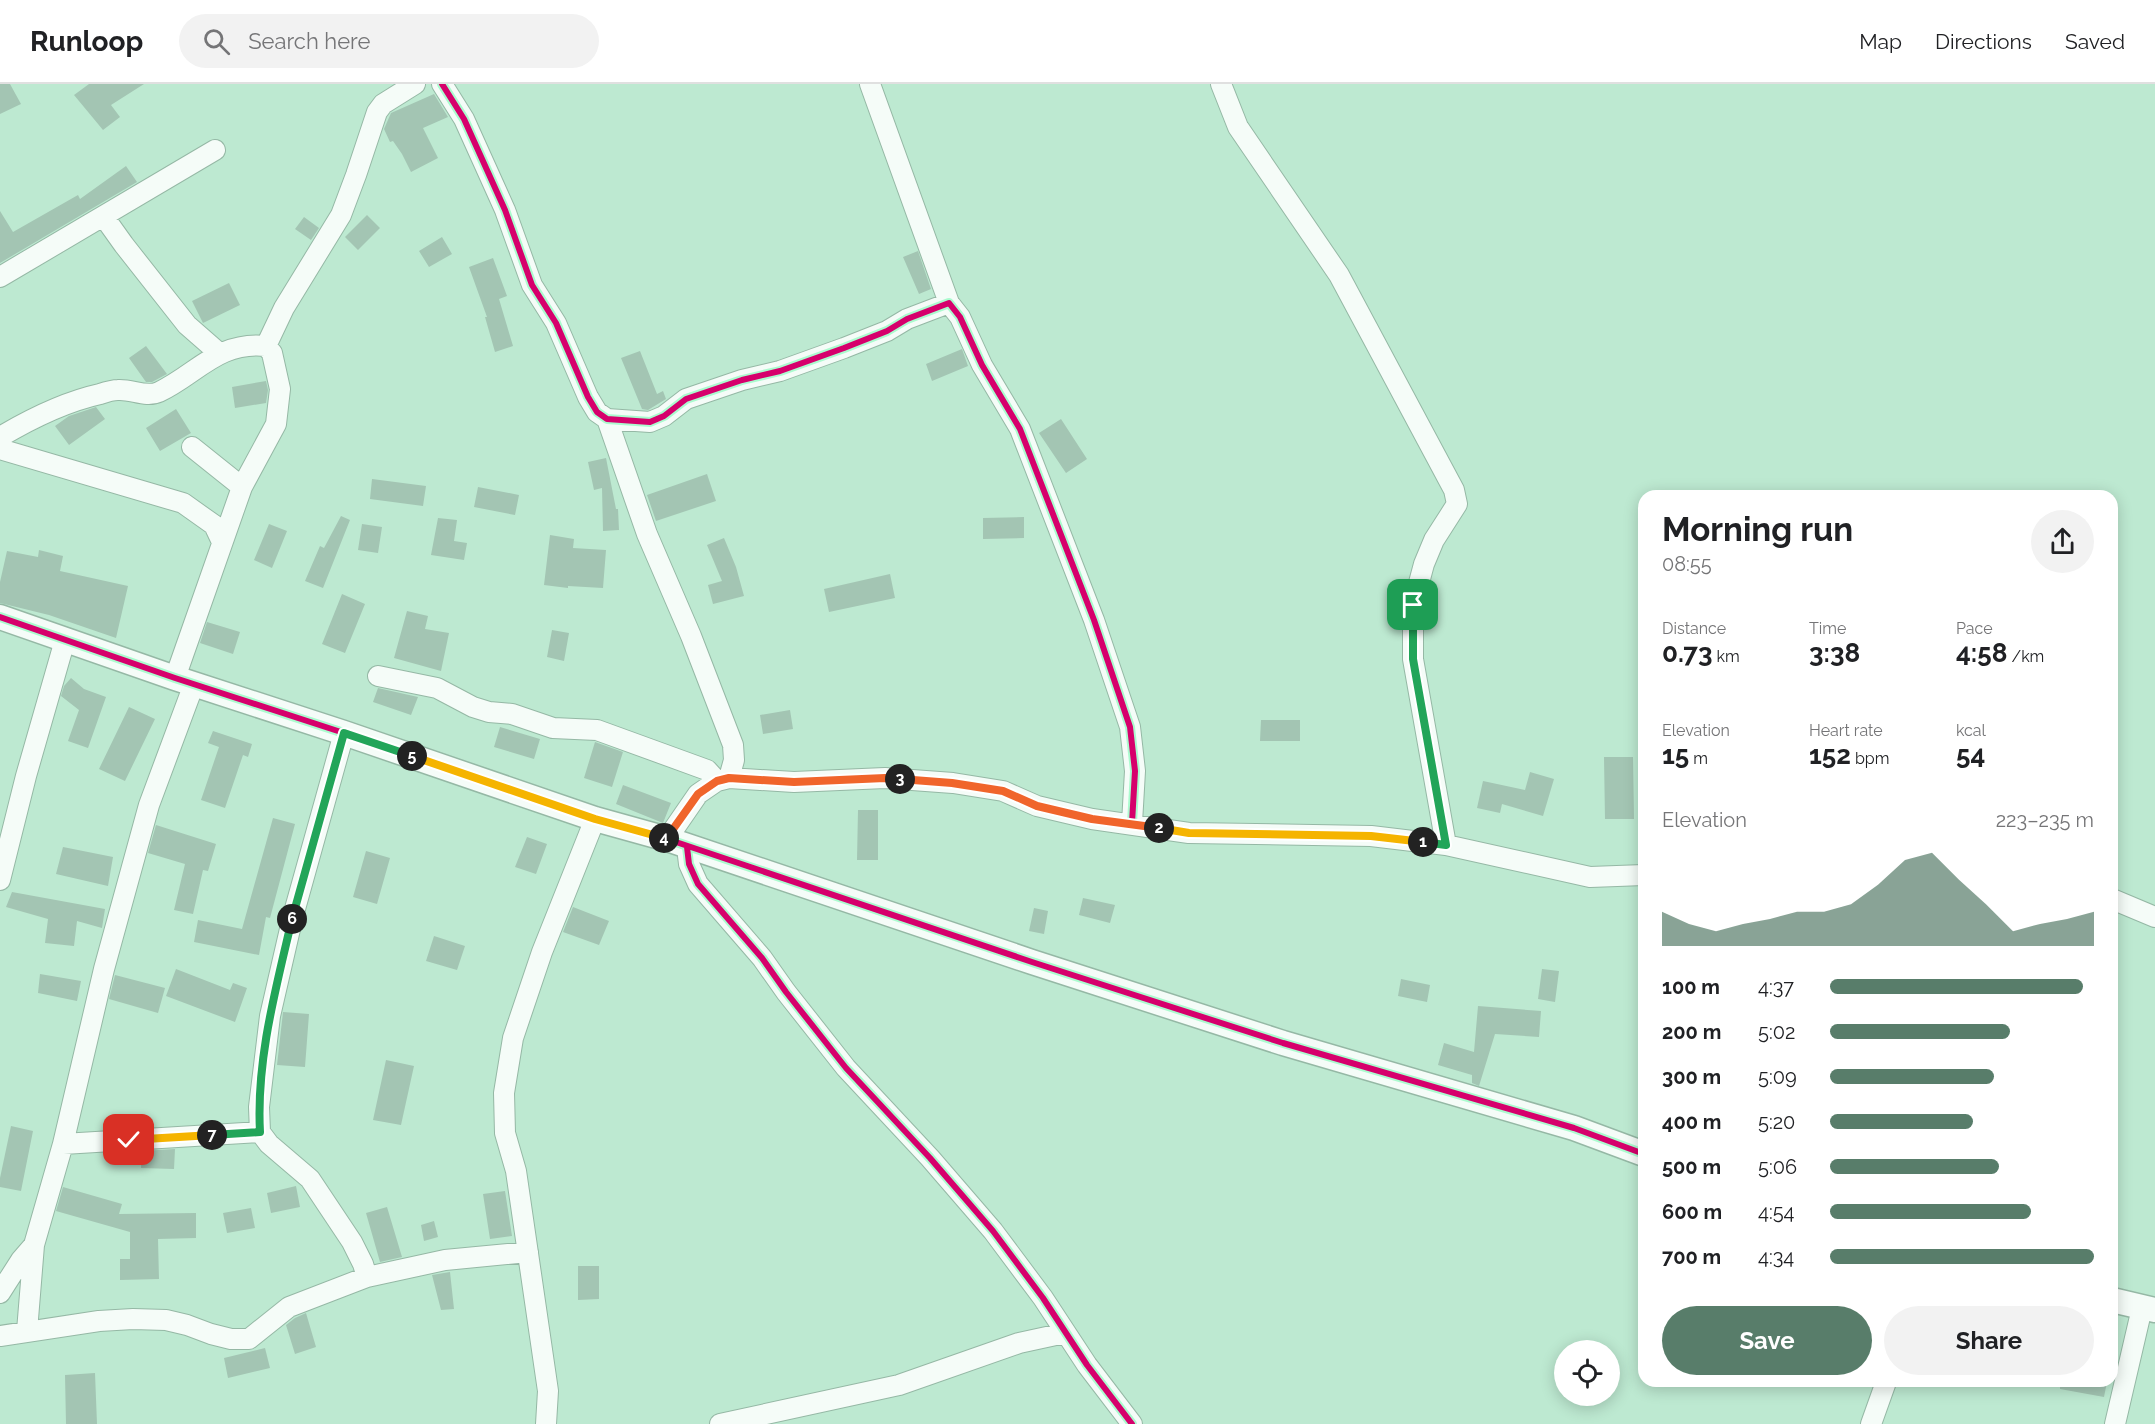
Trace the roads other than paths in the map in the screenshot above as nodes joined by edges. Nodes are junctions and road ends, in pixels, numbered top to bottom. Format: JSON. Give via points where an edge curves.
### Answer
{"nodes":[{"id":1,"x":415,"y":84,"type":"edge"},
{"id":2,"x":442,"y":84,"type":"edge"},
{"id":3,"x":870,"y":84,"type":"edge"},
{"id":4,"x":1221,"y":84,"type":"edge"},
{"id":5,"x":215,"y":150,"type":"dead end"},
{"id":6,"x":104,"y":217,"type":"junction"},
{"id":7,"x":0,"y":277,"type":"edge"},
{"id":8,"x":949,"y":303,"type":"junction"},
{"id":9,"x":266,"y":346,"type":"junction"},
{"id":10,"x":219,"y":352,"type":"junction"},
{"id":11,"x":606,"y":419,"type":"junction"},
{"id":12,"x":0,"y":437,"type":"edge"},
{"id":13,"x":192,"y":447,"type":"dead end"},
{"id":14,"x":0,"y":449,"type":"edge"},
{"id":15,"x":242,"y":487,"type":"junction"},
{"id":16,"x":222,"y":542,"type":"junction"},
{"id":17,"x":0,"y":617,"type":"edge"},
{"id":18,"x":64,"y":640,"type":"junction"},
{"id":19,"x":378,"y":676,"type":"dead end"},
{"id":20,"x":185,"y":681,"type":"junction"},
{"id":21,"x":344,"y":733,"type":"junction"},
{"id":22,"x":723,"y":779,"type":"junction"},
{"id":23,"x":595,"y":819,"type":"junction"},
{"id":24,"x":1132,"y":823,"type":"junction"},
{"id":25,"x":677,"y":843,"type":"junction"},
{"id":26,"x":1446,"y":845,"type":"junction"},
{"id":27,"x":1638,"y":875,"type":"edge"},
{"id":28,"x":0,"y":880,"type":"edge"},
{"id":29,"x":2118,"y":902,"type":"edge"},
{"id":30,"x":2155,"y":917,"type":"edge"},
{"id":31,"x":260,"y":1132,"type":"junction"},
{"id":32,"x":63,"y":1144,"type":"junction"},
{"id":33,"x":1638,"y":1152,"type":"edge"},
{"id":34,"x":34,"y":1245,"type":"junction"},
{"id":35,"x":528,"y":1252,"type":"junction"},
{"id":36,"x":367,"y":1277,"type":"junction"},
{"id":37,"x":0,"y":1293,"type":"edge"},
{"id":38,"x":2118,"y":1301,"type":"edge"},
{"id":39,"x":2149,"y":1309,"type":"edge"},
{"id":40,"x":27,"y":1331,"type":"junction"},
{"id":41,"x":1065,"y":1334,"type":"junction"},
{"id":42,"x":0,"y":1336,"type":"edge"},
{"id":43,"x":1884,"y":1387,"type":"edge"},
{"id":44,"x":546,"y":1424,"type":"edge"},
{"id":45,"x":720,"y":1424,"type":"edge"},
{"id":46,"x":1132,"y":1424,"type":"edge"},
{"id":47,"x":1871,"y":1424,"type":"edge"},
{"id":48,"x":2115,"y":1424,"type":"edge"}],
"edges":[{"from":1,"to":9,"type":"street","via":[[376,112],[340,215],[284,308]]},
{"from":2,"to":11,"type":"street","via":[[464,119],[505,210],[532,285],[556,323],[588,398]]},
{"from":3,"to":8,"type":"street"},
{"from":4,"to":26,"type":"street","via":[[1238,127],[1339,276],[1454,490],[1456,504],[1434,540],[1413,605],[1413,659]]},
{"from":5,"to":6,"type":"street"},
{"from":6,"to":7,"type":"street"},
{"from":6,"to":10,"type":"street","via":[[187,325]]},
{"from":8,"to":11,"type":"street","via":[[844,348],[686,399],[650,422]]},
{"from":8,"to":24,"type":"street","via":[[1020,429],[1094,620],[1130,726],[1135,771]]},
{"from":9,"to":10,"type":"street"},
{"from":9,"to":15,"type":"street","via":[[272,353],[280,389],[276,424]]},
{"from":10,"to":12,"type":"street","via":[[157,393],[118,390],[78,399]]},
{"from":11,"to":22,"type":"street","via":[[647,534],[692,636],[733,745],[734,760]]},
{"from":13,"to":15,"type":"street"},
{"from":14,"to":16,"type":"street","via":[[183,503],[214,525]]},
{"from":15,"to":16,"type":"street"},
{"from":16,"to":20,"type":"street"},
{"from":17,"to":18,"type":"street"},
{"from":18,"to":20,"type":"street"},
{"from":18,"to":28,"type":"street"},
{"from":19,"to":22,"type":"street","via":[[437,688],[489,712],[512,714],[552,728],[597,730]]},
{"from":20,"to":21,"type":"street"},
{"from":20,"to":32,"type":"street","via":[[104,969]]},
{"from":21,"to":23,"type":"street"},
{"from":21,"to":31,"type":"street","via":[[293,916],[270,1016],[259,1107]]},
{"from":22,"to":24,"type":"street","via":[[794,782],[885,778],[952,783],[1003,791],[1037,806],[1092,819]]},
{"from":22,"to":25,"type":"street","via":[[698,794]]},
{"from":23,"to":25,"type":"street"},
{"from":23,"to":35,"type":"street","via":[[513,1038],[504,1093],[505,1133],[516,1171]]},
{"from":24,"to":26,"type":"street","via":[[1189,833],[1371,836]]},
{"from":25,"to":33,"type":"street","via":[[1032,963],[1282,1043],[1574,1128]]},
{"from":25,"to":41,"type":"street","via":[[698,884],[762,958],[846,1068],[993,1231]]},
{"from":26,"to":27,"type":"street","via":[[1590,877]]},
{"from":29,"to":30,"type":"street"},
{"from":31,"to":32,"type":"street"},
{"from":31,"to":36,"type":"street","via":[[310,1179],[352,1242]]},
{"from":32,"to":34,"type":"street"},
{"from":34,"to":37,"type":"street"},
{"from":34,"to":40,"type":"street"},
{"from":35,"to":36,"type":"street","via":[[445,1260]]},
{"from":35,"to":44,"type":"street","via":[[548,1391]]},
{"from":36,"to":40,"type":"street","via":[[290,1307],[249,1339],[231,1339],[155,1320],[99,1321]]},
{"from":38,"to":39,"type":"street"},
{"from":39,"to":48,"type":"street"},
{"from":40,"to":42,"type":"street"},
{"from":41,"to":45,"type":"street","via":[[1019,1343],[899,1385]]},
{"from":41,"to":46,"type":"street"},
{"from":43,"to":47,"type":"street"}]}
